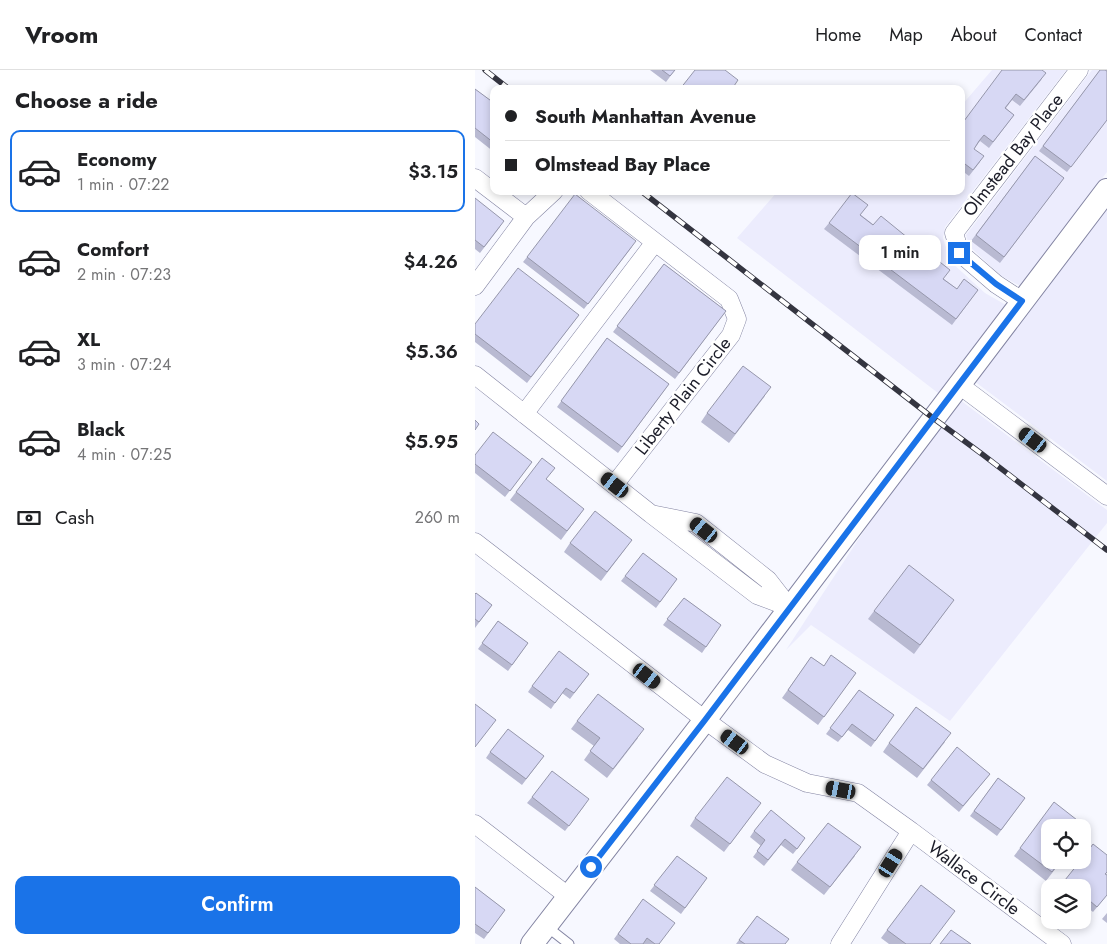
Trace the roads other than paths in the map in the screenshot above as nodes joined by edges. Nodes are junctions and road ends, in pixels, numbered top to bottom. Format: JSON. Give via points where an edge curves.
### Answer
{"nodes":[{"id":1,"x":1079,"y":70,"type":"edge"},
{"id":2,"x":475,"y":178,"type":"edge"},
{"id":3,"x":490,"y":189,"type":"edge"},
{"id":4,"x":1107,"y":190,"type":"edge"},
{"id":5,"x":497,"y":195,"type":"edge"},
{"id":6,"x":550,"y":195,"type":"edge"},
{"id":7,"x":594,"y":195,"type":"edge"},
{"id":8,"x":526,"y":217,"type":"junction"},
{"id":9,"x":655,"y":242,"type":"junction"},
{"id":10,"x":475,"y":286,"type":"edge"},
{"id":11,"x":1022,"y":301,"type":"junction"},
{"id":12,"x":475,"y":375,"type":"edge"},
{"id":13,"x":958,"y":384,"type":"junction"},
{"id":14,"x":524,"y":414,"type":"junction"},
{"id":15,"x":615,"y":485,"type":"junction"},
{"id":16,"x":1107,"y":496,"type":"edge"},
{"id":17,"x":651,"y":514,"type":"junction"},
{"id":18,"x":718,"y":540,"type":"junction"},
{"id":19,"x":475,"y":542,"type":"edge"},
{"id":20,"x":706,"y":556,"type":"junction"},
{"id":21,"x":789,"y":607,"type":"junction"},
{"id":22,"x":705,"y":720,"type":"junction"},
{"id":23,"x":475,"y":824,"type":"edge"},
{"id":24,"x":911,"y":830,"type":"junction"},
{"id":25,"x":568,"y":896,"type":"junction"},
{"id":26,"x":545,"y":926,"type":"junction"},
{"id":27,"x":531,"y":944,"type":"edge"},
{"id":28,"x":569,"y":944,"type":"edge"},
{"id":29,"x":840,"y":944,"type":"edge"},
{"id":30,"x":1062,"y":944,"type":"edge"}],
"edges":[{"from":1,"to":11,"type":"street","name":"Olmstead Bay Place","via":[[954,233],[959,253]]},
{"from":2,"to":3,"type":"street"},
{"from":4,"to":11,"type":"street"},
{"from":5,"to":8,"type":"street"},
{"from":6,"to":8,"type":"street"},
{"from":7,"to":9,"type":"street","name":"Liberty Plain Circle"},
{"from":8,"to":10,"type":"street"},
{"from":9,"to":14,"type":"street"},
{"from":9,"to":15,"type":"street","name":"Liberty Plain Circle","via":[[729,299],[737,319],[731,335]]},
{"from":11,"to":13,"type":"street"},
{"from":12,"to":14,"type":"street"},
{"from":13,"to":16,"type":"street"},
{"from":13,"to":21,"type":"street"},
{"from":14,"to":15,"type":"street"},
{"from":15,"to":17,"type":"street"},
{"from":17,"to":18,"type":"street","via":[[696,523]]},
{"from":17,"to":20,"type":"street"},
{"from":18,"to":20,"type":"street"},
{"from":18,"to":21,"type":"street","via":[[768,580]]},
{"from":19,"to":22,"type":"street","name":"Wallace Circle"},
{"from":20,"to":21,"type":"street","via":[[757,595]]},
{"from":21,"to":22,"type":"street"},
{"from":22,"to":24,"type":"street","name":"Wallace Circle","via":[[765,764],[807,783],[858,793]]},
{"from":22,"to":25,"type":"street"},
{"from":23,"to":25,"type":"street"},
{"from":24,"to":29,"type":"street","name":"Wallace Circle"},
{"from":24,"to":30,"type":"street","name":"Wallace Circle"},
{"from":25,"to":26,"type":"street"},
{"from":26,"to":27,"type":"street"},
{"from":26,"to":28,"type":"lane"}]}
